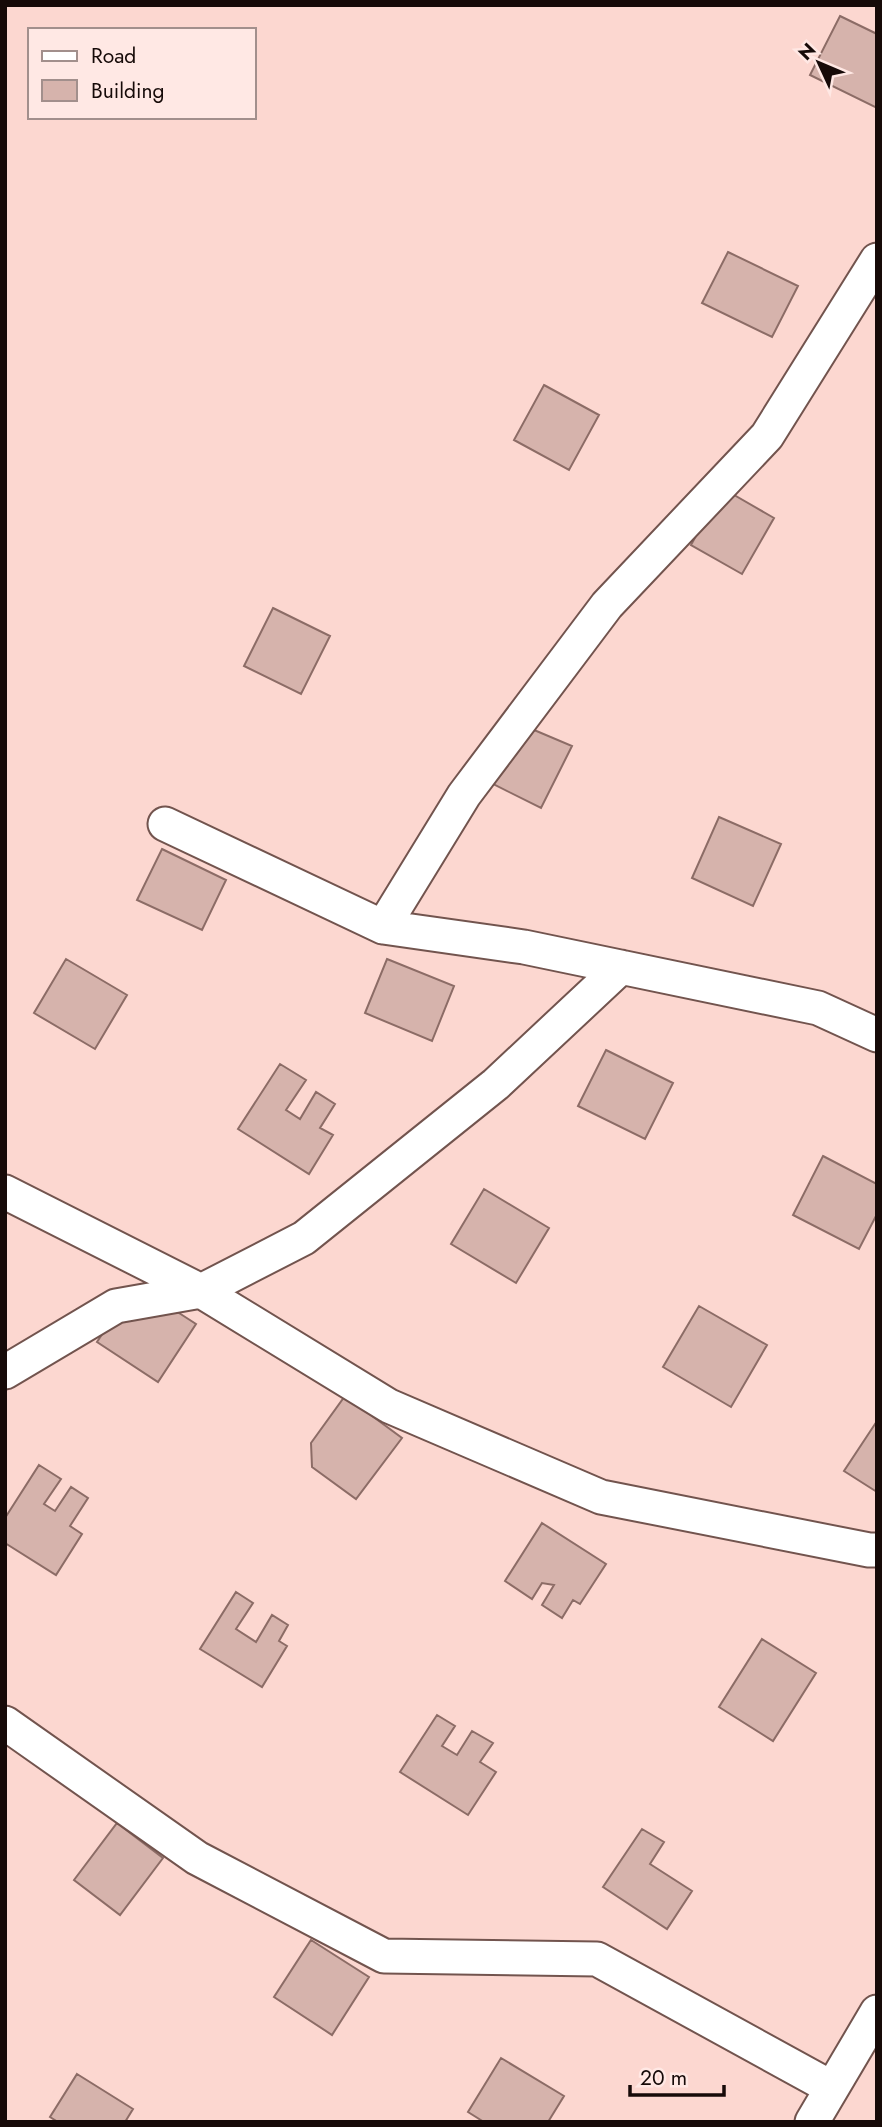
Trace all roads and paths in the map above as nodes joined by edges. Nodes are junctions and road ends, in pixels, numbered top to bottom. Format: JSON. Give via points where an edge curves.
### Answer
{"nodes":[{"id":1,"x":877,"y":260,"type":"edge"},
{"id":2,"x":165,"y":824,"type":"dead end"},
{"id":3,"x":383,"y":927,"type":"junction"},
{"id":4,"x":621,"y":967,"type":"junction"},
{"id":5,"x":877,"y":1035,"type":"edge"},
{"id":6,"x":5,"y":1192,"type":"edge"},
{"id":7,"x":201,"y":1292,"type":"junction"},
{"id":8,"x":5,"y":1372,"type":"edge"},
{"id":9,"x":877,"y":1550,"type":"edge"},
{"id":10,"x":5,"y":1723,"type":"edge"},
{"id":11,"x":877,"y":2012,"type":"edge"},
{"id":12,"x":832,"y":2088,"type":"junction"},
{"id":13,"x":812,"y":2122,"type":"edge"}],
"edges":[{"from":1,"to":3,"type":"street","via":[[767,436],[607,605],[464,795]]},
{"from":2,"to":3,"type":"street"},
{"from":3,"to":4,"type":"street","via":[[524,947]]},
{"from":4,"to":5,"type":"street","via":[[818,1008]]},
{"from":4,"to":7,"type":"street","via":[[496,1084],[304,1238]]},
{"from":6,"to":7,"type":"street"},
{"from":7,"to":8,"type":"street","via":[[116,1306]]},
{"from":7,"to":9,"type":"street","via":[[389,1406],[601,1497]]},
{"from":10,"to":12,"type":"street","via":[[197,1858],[384,1956],[597,1959]]},
{"from":11,"to":12,"type":"street"},
{"from":12,"to":13,"type":"street"}]}
